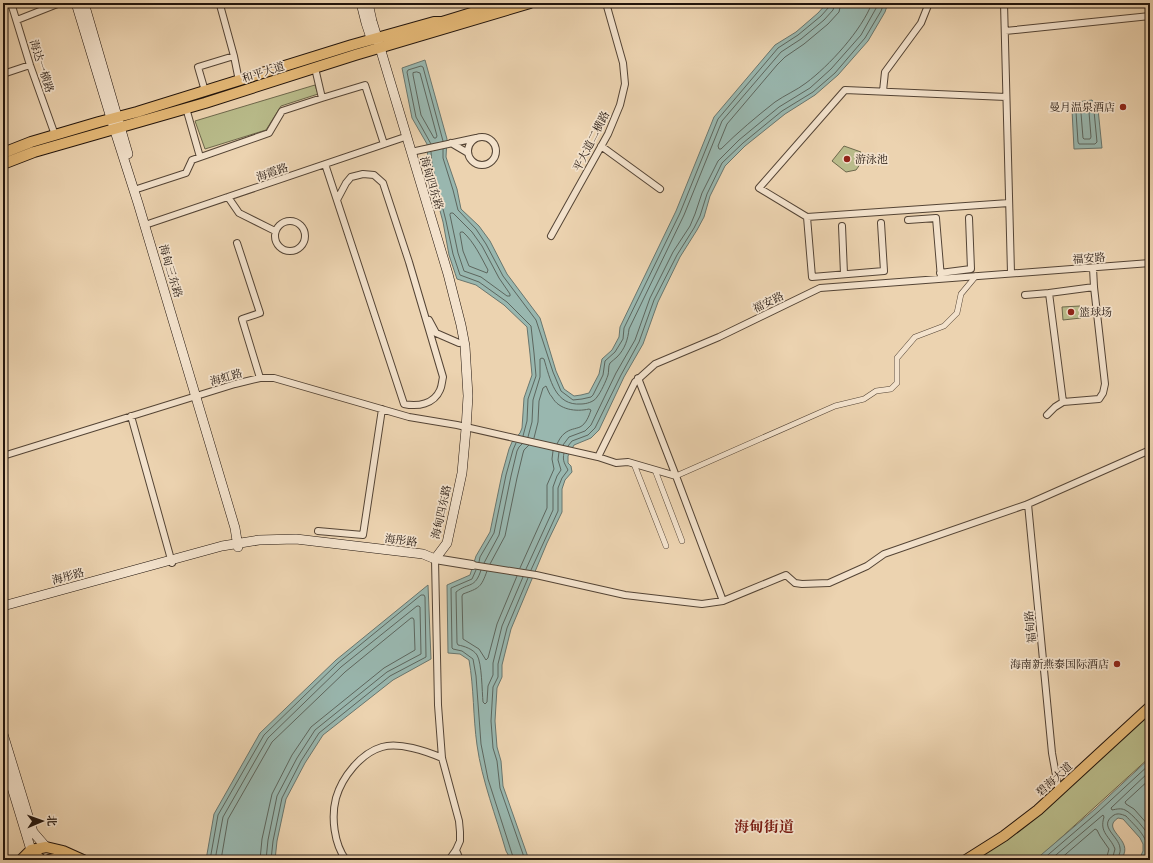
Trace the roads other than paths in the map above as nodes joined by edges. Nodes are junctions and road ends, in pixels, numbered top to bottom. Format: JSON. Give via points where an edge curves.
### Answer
{"nodes":[{"id":1,"x":11,"y":3,"type":"edge"},
{"id":2,"x":60,"y":3,"type":"edge"},
{"id":3,"x":76,"y":3,"type":"edge"},
{"id":4,"x":84,"y":3,"type":"edge"},
{"id":5,"x":361,"y":3,"type":"edge"},
{"id":6,"x":368,"y":3,"type":"edge"},
{"id":7,"x":504,"y":3,"type":"edge"},
{"id":8,"x":530,"y":3,"type":"edge"},
{"id":9,"x":606,"y":3,"type":"edge"},
{"id":10,"x":929,"y":3,"type":"edge"},
{"id":11,"x":1004,"y":3,"type":"edge"},
{"id":12,"x":222,"y":4,"type":"edge"},
{"id":13,"x":1150,"y":16,"type":"edge"},
{"id":14,"x":17,"y":20,"type":"junction"},
{"id":15,"x":1005,"y":31,"type":"junction"},
{"id":16,"x":376,"y":44,"type":"junction"},
{"id":17,"x":234,"y":56,"type":"junction"},
{"id":18,"x":30,"y":65,"type":"junction"},
{"id":19,"x":315,"y":68,"type":"junction"},
{"id":20,"x":3,"y":74,"type":"edge"},
{"id":21,"x":239,"y":81,"type":"junction"},
{"id":22,"x":204,"y":91,"type":"junction"},
{"id":23,"x":884,"y":91,"type":"junction"},
{"id":24,"x":1006,"y":97,"type":"junction"},
{"id":25,"x":322,"y":98,"type":"junction"},
{"id":26,"x":186,"y":108,"type":"junction"},
{"id":27,"x":116,"y":123,"type":"junction"},
{"id":28,"x":55,"y":135,"type":"junction"},
{"id":29,"x":402,"y":138,"type":"junction"},
{"id":30,"x":477,"y":138,"type":"junction"},
{"id":31,"x":451,"y":143,"type":"junction"},
{"id":32,"x":384,"y":144,"type":"junction"},
{"id":33,"x":601,"y":146,"type":"junction"},
{"id":34,"x":411,"y":152,"type":"junction"},
{"id":35,"x":3,"y":153,"type":"edge"},
{"id":36,"x":468,"y":153,"type":"junction"},
{"id":37,"x":200,"y":157,"type":"junction"},
{"id":38,"x":3,"y":164,"type":"edge"},
{"id":39,"x":325,"y":164,"type":"junction"},
{"id":40,"x":137,"y":189,"type":"junction"},
{"id":41,"x":660,"y":189,"type":"dead end"},
{"id":42,"x":228,"y":197,"type":"junction"},
{"id":43,"x":337,"y":200,"type":"junction"},
{"id":44,"x":1009,"y":203,"type":"junction"},
{"id":45,"x":807,"y":217,"type":"junction"},
{"id":46,"x":969,"y":218,"type":"dead end"},
{"id":47,"x":908,"y":220,"type":"dead end"},
{"id":48,"x":881,"y":223,"type":"dead end"},
{"id":49,"x":148,"y":224,"type":"junction"},
{"id":50,"x":842,"y":226,"type":"dead end"},
{"id":51,"x":275,"y":231,"type":"junction"},
{"id":52,"x":551,"y":236,"type":"dead end"},
{"id":53,"x":237,"y":242,"type":"dead end"},
{"id":54,"x":1150,"y":263,"type":"edge"},
{"id":55,"x":1093,"y":268,"type":"junction"},
{"id":56,"x":1011,"y":273,"type":"junction"},
{"id":57,"x":844,"y":274,"type":"junction"},
{"id":58,"x":941,"y":276,"type":"junction"},
{"id":59,"x":976,"y":276,"type":"junction"},
{"id":60,"x":1094,"y":287,"type":"junction"},
{"id":61,"x":1049,"y":293,"type":"junction"},
{"id":62,"x":1025,"y":295,"type":"dead end"},
{"id":63,"x":423,"y":310,"type":"junction"},
{"id":64,"x":460,"y":343,"type":"junction"},
{"id":65,"x":260,"y":378,"type":"junction"},
{"id":66,"x":638,"y":378,"type":"junction"},
{"id":67,"x":197,"y":396,"type":"junction"},
{"id":68,"x":1063,"y":402,"type":"junction"},
{"id":69,"x":404,"y":404,"type":"junction"},
{"id":70,"x":382,"y":409,"type":"junction"},
{"id":71,"x":1047,"y":415,"type":"dead end"},
{"id":72,"x":131,"y":416,"type":"junction"},
{"id":73,"x":409,"y":417,"type":"junction"},
{"id":74,"x":462,"y":426,"type":"junction"},
{"id":75,"x":1150,"y":450,"type":"edge"},
{"id":76,"x":3,"y":456,"type":"edge"},
{"id":77,"x":598,"y":457,"type":"junction"},
{"id":78,"x":634,"y":464,"type":"junction"},
{"id":79,"x":655,"y":470,"type":"junction"},
{"id":80,"x":676,"y":476,"type":"junction"},
{"id":81,"x":1028,"y":504,"type":"junction"},
{"id":82,"x":318,"y":531,"type":"dead end"},
{"id":83,"x":682,"y":541,"type":"dead end"},
{"id":84,"x":240,"y":545,"type":"junction"},
{"id":85,"x":666,"y":546,"type":"dead end"},
{"id":86,"x":435,"y":559,"type":"junction"},
{"id":87,"x":171,"y":562,"type":"junction"},
{"id":88,"x":472,"y":565,"type":"joint"},
{"id":89,"x":723,"y":601,"type":"junction"},
{"id":90,"x":3,"y":606,"type":"edge"},
{"id":91,"x":3,"y":609,"type":"edge"},
{"id":92,"x":1150,"y":707,"type":"edge"},
{"id":93,"x":1150,"y":714,"type":"edge"},
{"id":94,"x":3,"y":734,"type":"edge"},
{"id":95,"x":442,"y":749,"type":"junction"},
{"id":96,"x":430,"y":753,"type":"junction"},
{"id":97,"x":3,"y":758,"type":"edge"},
{"id":98,"x":442,"y":758,"type":"junction"},
{"id":99,"x":1059,"y":793,"type":"junction"},
{"id":100,"x":46,"y":847,"type":"junction"},
{"id":101,"x":31,"y":850,"type":"junction"},
{"id":102,"x":456,"y":850,"type":"junction"},
{"id":103,"x":21,"y":860,"type":"edge"},
{"id":104,"x":42,"y":860,"type":"edge"},
{"id":105,"x":49,"y":860,"type":"edge"},
{"id":106,"x":65,"y":860,"type":"edge"},
{"id":107,"x":83,"y":860,"type":"edge"},
{"id":108,"x":346,"y":860,"type":"edge"},
{"id":109,"x":449,"y":860,"type":"edge"},
{"id":110,"x":460,"y":860,"type":"edge"},
{"id":111,"x":966,"y":860,"type":"edge"},
{"id":112,"x":973,"y":860,"type":"edge"}],
"edges":[{"from":1,"to":14,"type":"street","name":"海达一横路"},
{"from":2,"to":14,"type":"street"},
{"from":3,"to":27,"type":"main road","name":"海甸三东路"},
{"from":4,"to":27,"type":"main road"},
{"from":5,"to":16,"type":"main road","name":"海甸四东路","via":[[366,23]]},
{"from":6,"to":16,"type":"main road","name":"海甸四东路"},
{"from":7,"to":16,"type":"main road","name":"和平大道","via":[[442,22],[434,22]]},
{"from":8,"to":16,"type":"main road","name":"和平大道"},
{"from":9,"to":33,"type":"street","name":"平大道二横路","via":[[623,63],[625,84],[620,106]]},
{"from":10,"to":23,"type":"street","via":[[921,23],[885,72]]},
{"from":11,"to":15,"type":"street"},
{"from":12,"to":17,"type":"street"},
{"from":13,"to":15,"type":"street"},
{"from":14,"to":18,"type":"street","name":"海达一横路"},
{"from":15,"to":24,"type":"street"},
{"from":16,"to":19,"type":"main road","name":"和平大道"},
{"from":16,"to":21,"type":"main road","name":"和平大道"},
{"from":16,"to":29,"type":"main road","name":"海甸四东路"},
{"from":16,"to":34,"type":"main road","name":"海甸四东路"},
{"from":17,"to":21,"type":"street"},
{"from":17,"to":22,"type":"street","via":[[198,67]]},
{"from":18,"to":20,"type":"street"},
{"from":18,"to":28,"type":"street","name":"海达一横路"},
{"from":19,"to":25,"type":"street"},
{"from":19,"to":26,"type":"main road","name":"和平大道"},
{"from":21,"to":22,"type":"main road","name":"和平大道"},
{"from":22,"to":27,"type":"main road","name":"和平大道","via":[[137,112]]},
{"from":23,"to":24,"type":"street"},
{"from":23,"to":45,"type":"street","via":[[845,90],[759,188]]},
{"from":24,"to":44,"type":"street"},
{"from":25,"to":32,"type":"street","via":[[365,85]]},
{"from":25,"to":37,"type":"street","via":[[282,111],[270,133]]},
{"from":26,"to":27,"type":"main road","name":"和平大道"},
{"from":26,"to":37,"type":"street"},
{"from":27,"to":28,"type":"main road","name":"和平大道"},
{"from":27,"to":38,"type":"main road","name":"和平大道"},
{"from":27,"to":40,"type":"main road"},
{"from":27,"to":67,"type":"main road","name":"海甸三东路"},
{"from":28,"to":35,"type":"main road","name":"和平大道"},
{"from":29,"to":32,"type":"street","name":"海霞路"},
{"from":29,"to":64,"type":"main road","name":"海甸四东路","via":[[446,286]]},
{"from":30,"to":31,"type":"street"},
{"from":30,"to":36,"type":"street","via":[[470,143]]},
{"from":30,"to":36,"type":"street","via":[[486,137],[494,143],[496,151],[493,160],[480,166],[472,161]]},
{"from":31,"to":34,"type":"street"},
{"from":31,"to":36,"type":"street"},
{"from":32,"to":39,"type":"street","name":"海霞路"},
{"from":33,"to":41,"type":"street"},
{"from":33,"to":52,"type":"street","name":"平大道二横路"},
{"from":34,"to":74,"type":"main road","name":"海甸四东路","via":[[448,274],[465,346],[467,381]]},
{"from":37,"to":40,"type":"street","via":[[192,160],[186,174]]},
{"from":39,"to":42,"type":"street","name":"海霞路"},
{"from":39,"to":43,"type":"street"},
{"from":40,"to":49,"type":"main road"},
{"from":42,"to":49,"type":"street","name":"海霞路"},
{"from":42,"to":51,"type":"street","via":[[239,213]]},
{"from":43,"to":63,"type":"street","via":[[351,177],[374,175],[383,183]]},
{"from":43,"to":69,"type":"street"},
{"from":44,"to":45,"type":"street"},
{"from":44,"to":56,"type":"street"},
{"from":45,"to":57,"type":"street","via":[[812,277]]},
{"from":46,"to":58,"type":"street","via":[[971,269]]},
{"from":47,"to":58,"type":"street","via":[[936,218]]},
{"from":48,"to":57,"type":"street","via":[[884,271]]},
{"from":49,"to":67,"type":"main road"},
{"from":50,"to":57,"type":"street"},
{"from":51,"to":51,"type":"street","via":[[282,223],[293,221],[302,226],[304,242],[294,251],[284,251],[277,245]]},
{"from":53,"to":65,"type":"street","via":[[260,313],[242,318]]},
{"from":54,"to":55,"type":"street","name":"福安路"},
{"from":55,"to":56,"type":"street","name":"福安路"},
{"from":55,"to":60,"type":"street"},
{"from":56,"to":59,"type":"street","name":"福安路"},
{"from":58,"to":59,"type":"street","name":"福安路"},
{"from":58,"to":66,"type":"street","name":"福安路","via":[[820,288],[719,337],[655,364]]},
{"from":59,"to":80,"type":"street","via":[[961,294],[957,313],[944,326],[915,337],[897,358],[897,383],[891,389],[835,406]]},
{"from":60,"to":61,"type":"street"},
{"from":60,"to":68,"type":"street","via":[[1105,384],[1103,393],[1099,399]]},
{"from":61,"to":62,"type":"street"},
{"from":61,"to":68,"type":"street"},
{"from":63,"to":64,"type":"street","via":[[436,334]]},
{"from":63,"to":69,"type":"street","via":[[443,377],[441,389],[431,401],[420,406]]},
{"from":64,"to":74,"type":"main road","name":"海甸四东路","via":[[463,381]]},
{"from":65,"to":67,"type":"street","name":"海虹路"},
{"from":65,"to":70,"type":"street","name":"海虹路","via":[[274,378]]},
{"from":66,"to":77,"type":"street","name":"福安路"},
{"from":66,"to":80,"type":"street"},
{"from":67,"to":72,"type":"street","name":"海虹路"},
{"from":67,"to":84,"type":"main road","via":[[238,527]]},
{"from":68,"to":71,"type":"street"},
{"from":69,"to":73,"type":"street"},
{"from":70,"to":73,"type":"street","name":"海虹路"},
{"from":70,"to":82,"type":"street","via":[[363,535]]},
{"from":72,"to":76,"type":"street","name":"海虹路"},
{"from":72,"to":87,"type":"street"},
{"from":73,"to":74,"type":"street","name":"海虹路"},
{"from":74,"to":77,"type":"street"},
{"from":74,"to":86,"type":"main road","name":"海甸四东路","via":[[451,505],[443,542]]},
{"from":75,"to":81,"type":"street"},
{"from":77,"to":78,"type":"street","via":[[616,463]]},
{"from":78,"to":79,"type":"street"},
{"from":78,"to":85,"type":"street"},
{"from":79,"to":80,"type":"street"},
{"from":79,"to":83,"type":"street"},
{"from":80,"to":89,"type":"street"},
{"from":81,"to":89,"type":"street","via":[[884,554],[867,566],[828,583],[798,584],[786,575]]},
{"from":81,"to":99,"type":"street","name":"福甸路","via":[[1052,753]]},
{"from":84,"to":86,"type":"main road","name":"海彤路","via":[[259,540],[304,540],[423,554]]},
{"from":84,"to":87,"type":"main road","name":"海彤路","via":[[222,546]]},
{"from":86,"to":88,"type":"street"},
{"from":86,"to":95,"type":"street","via":[[438,705]]},
{"from":87,"to":90,"type":"main road","name":"海彤路"},
{"from":87,"to":91,"type":"main road","name":"海彤路"},
{"from":88,"to":89,"type":"street","via":[[536,575],[625,595],[702,604]]},
{"from":92,"to":99,"type":"main road","name":"碧海大道"},
{"from":93,"to":99,"type":"main road","name":"碧海大道"},
{"from":94,"to":100,"type":"main road","via":[[33,832]]},
{"from":95,"to":96,"type":"street"},
{"from":95,"to":98,"type":"street"},
{"from":96,"to":98,"type":"street"},
{"from":96,"to":108,"type":"street","via":[[398,745],[383,747],[369,752],[356,764],[343,781],[336,798],[335,835]]},
{"from":97,"to":101,"type":"main road"},
{"from":98,"to":102,"type":"street","via":[[459,821],[460,841]]},
{"from":99,"to":111,"type":"main road","name":"碧海大道","via":[[988,847]]},
{"from":99,"to":112,"type":"main road","name":"碧海大道","via":[[1035,817]]},
{"from":100,"to":101,"type":"main road"},
{"from":100,"to":104,"type":"main road"},
{"from":100,"to":107,"type":"main road"},
{"from":101,"to":103,"type":"main road"},
{"from":101,"to":104,"type":"main road"},
{"from":102,"to":109,"type":"street"},
{"from":102,"to":110,"type":"street"},
{"from":105,"to":106,"type":"main road"}]}
